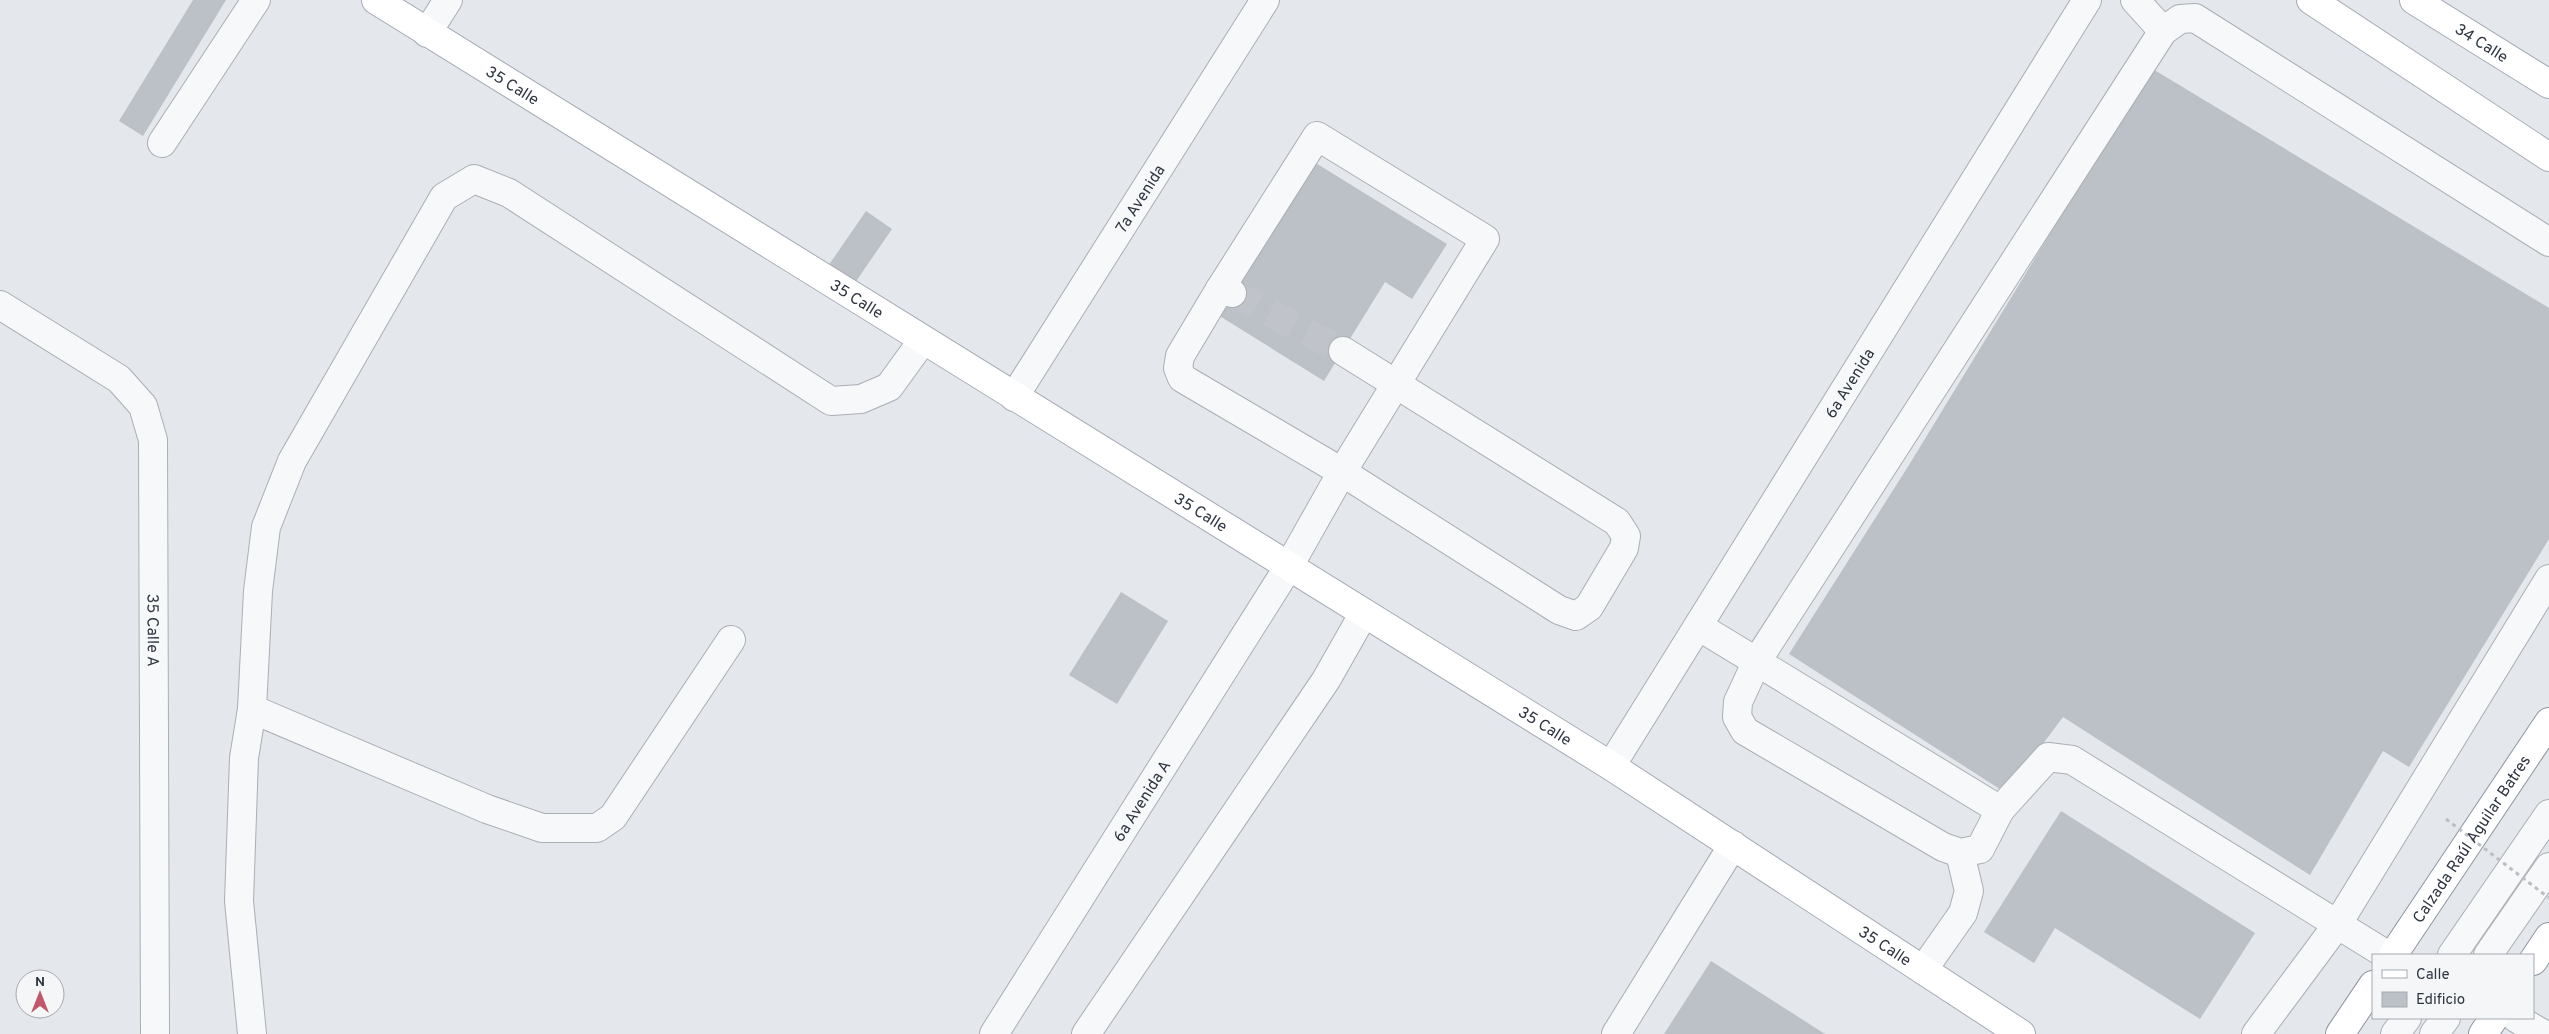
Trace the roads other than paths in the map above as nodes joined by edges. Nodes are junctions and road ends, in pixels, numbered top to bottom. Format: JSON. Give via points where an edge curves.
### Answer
{"nodes":[{"id":1,"x":256,"y":0,"type":"edge"},
{"id":2,"x":376,"y":0,"type":"edge"},
{"id":3,"x":448,"y":0,"type":"edge"},
{"id":4,"x":1265,"y":0,"type":"edge"},
{"id":5,"x":2087,"y":0,"type":"edge"},
{"id":6,"x":2135,"y":0,"type":"edge"},
{"id":7,"x":2311,"y":0,"type":"edge"},
{"id":8,"x":2414,"y":0,"type":"edge"},
{"id":9,"x":2163,"y":31,"type":"junction"},
{"id":10,"x":427,"y":33,"type":"junction"},
{"id":11,"x":2549,"y":84,"type":"edge"},
{"id":12,"x":162,"y":143,"type":"dead end"},
{"id":13,"x":2549,"y":156,"type":"edge"},
{"id":14,"x":2549,"y":242,"type":"edge"},
{"id":15,"x":0,"y":305,"type":"edge"},
{"id":16,"x":923,"y":340,"type":"junction"},
{"id":17,"x":1343,"y":351,"type":"tunnel mouth"},
{"id":18,"x":1396,"y":384,"type":"junction"},
{"id":19,"x":1014,"y":397,"type":"junction"},
{"id":20,"x":1342,"y":472,"type":"junction"},
{"id":21,"x":1289,"y":566,"type":"junction"},
{"id":22,"x":2549,"y":579,"type":"edge"},
{"id":23,"x":1364,"y":613,"type":"junction"},
{"id":24,"x":1698,"y":626,"type":"junction"},
{"id":25,"x":731,"y":640,"type":"dead end"},
{"id":26,"x":1757,"y":662,"type":"junction"},
{"id":27,"x":252,"y":709,"type":"junction"},
{"id":28,"x":2549,"y":722,"type":"edge"},
{"id":29,"x":1611,"y":766,"type":"junction"},
{"id":30,"x":2000,"y":810,"type":"junction"},
{"id":31,"x":2549,"y":814,"type":"edge"},
{"id":32,"x":1733,"y":845,"type":"junction"},
{"id":33,"x":1960,"y":853,"type":"junction"},
{"id":34,"x":2549,"y":867,"type":"edge"},
{"id":35,"x":2337,"y":925,"type":"junction"},
{"id":36,"x":2549,"y":936,"type":"edge"},
{"id":37,"x":2384,"y":954,"type":"edge"},
{"id":38,"x":2394,"y":954,"type":"edge"},
{"id":39,"x":2453,"y":954,"type":"edge"},
{"id":40,"x":2489,"y":954,"type":"edge"},
{"id":41,"x":2534,"y":959,"type":"edge"},
{"id":42,"x":1923,"y":970,"type":"junction"},
{"id":43,"x":2372,"y":986,"type":"edge"},
{"id":44,"x":2406,"y":1019,"type":"edge"},
{"id":45,"x":2445,"y":1019,"type":"edge"},
{"id":46,"x":2493,"y":1019,"type":"edge"},
{"id":47,"x":2518,"y":1019,"type":"edge"},
{"id":48,"x":154,"y":1034,"type":"edge"},
{"id":49,"x":252,"y":1034,"type":"edge"},
{"id":50,"x":994,"y":1034,"type":"edge"},
{"id":51,"x":1086,"y":1034,"type":"edge"},
{"id":52,"x":1616,"y":1034,"type":"edge"},
{"id":53,"x":2021,"y":1034,"type":"edge"},
{"id":54,"x":2256,"y":1034,"type":"edge"},
{"id":55,"x":2340,"y":1034,"type":"edge"},
{"id":56,"x":2395,"y":1034,"type":"edge"},
{"id":57,"x":2434,"y":1034,"type":"edge"},
{"id":58,"x":2483,"y":1034,"type":"edge"},
{"id":59,"x":2543,"y":1034,"type":"edge"}],
"edges":[{"from":1,"to":12,"type":"street"},
{"from":2,"to":10,"type":"main road","name":"35 Calle"},
{"from":3,"to":10,"type":"street"},
{"from":4,"to":19,"type":"street","name":"7a Avenida"},
{"from":5,"to":24,"type":"street","name":"6a Avenida"},
{"from":6,"to":9,"type":"street"},
{"from":7,"to":13,"type":"main road"},
{"from":8,"to":11,"type":"main road","name":"34 Calle"},
{"from":9,"to":14,"type":"street","via":[[2180,19],[2195,18]]},
{"from":9,"to":26,"type":"street"},
{"from":10,"to":16,"type":"main road","name":"35 Calle"},
{"from":15,"to":48,"type":"street","name":"35 Calle A","via":[[119,379],[143,406],[153,440]]},
{"from":16,"to":19,"type":"main road","name":"35 Calle"},
{"from":16,"to":27,"type":"street","via":[[889,387],[861,399],[831,401],[509,193],[474,179],[444,196],[292,460],[266,527],[258,591]]},
{"from":17,"to":18,"type":"street"},
{"from":18,"to":20,"type":"street","name":"6a Avenida A"},
{"from":18,"to":20,"type":"street","via":[[1617,522],[1626,536],[1624,548],[1589,607],[1576,616],[1559,610]]},
{"from":18,"to":20,"type":"street","name":"6a Avenida A","via":[[1486,239],[1317,136],[1226,291],[1180,356],[1178,368],[1182,378]]},
{"from":19,"to":21,"type":"main road","name":"35 Calle"},
{"from":20,"to":21,"type":"street","name":"6a Avenida A"},
{"from":21,"to":23,"type":"main road","name":"35 Calle"},
{"from":21,"to":50,"type":"street","name":"6a Avenida A"},
{"from":22,"to":35,"type":"street"},
{"from":23,"to":29,"type":"main road","name":"35 Calle"},
{"from":23,"to":51,"type":"street","via":[[1326,680]]},
{"from":24,"to":26,"type":"street"},
{"from":24,"to":29,"type":"street","name":"6a Avenida"},
{"from":25,"to":27,"type":"street","via":[[613,817],[597,828],[542,828],[487,809]]},
{"from":26,"to":30,"type":"street"},
{"from":26,"to":33,"type":"street","via":[[1738,702],[1737,717],[1745,731],[1943,847]]},
{"from":27,"to":49,"type":"street","via":[[244,758],[240,901]]},
{"from":28,"to":38,"type":"main road","name":"Calzada Raúl Aguilar Batres"},
{"from":29,"to":32,"type":"main road","name":"35 Calle"},
{"from":30,"to":33,"type":"street","via":[[1980,849]]},
{"from":30,"to":35,"type":"street","via":[[2048,757],[2072,760]]},
{"from":31,"to":39,"type":"street"},
{"from":32,"to":42,"type":"main road","name":"35 Calle"},
{"from":32,"to":52,"type":"street"},
{"from":33,"to":42,"type":"street","via":[[1969,891],[1963,913]]},
{"from":34,"to":40,"type":"street"},
{"from":35,"to":37,"type":"street"},
{"from":35,"to":54,"type":"street"},
{"from":36,"to":41,"type":"main road"},
{"from":42,"to":53,"type":"main road","name":"35 Calle"},
{"from":43,"to":55,"type":"main road"},
{"from":44,"to":56,"type":"street"},
{"from":45,"to":57,"type":"street"},
{"from":46,"to":58,"type":"main road"},
{"from":47,"to":59,"type":"street"}]}
